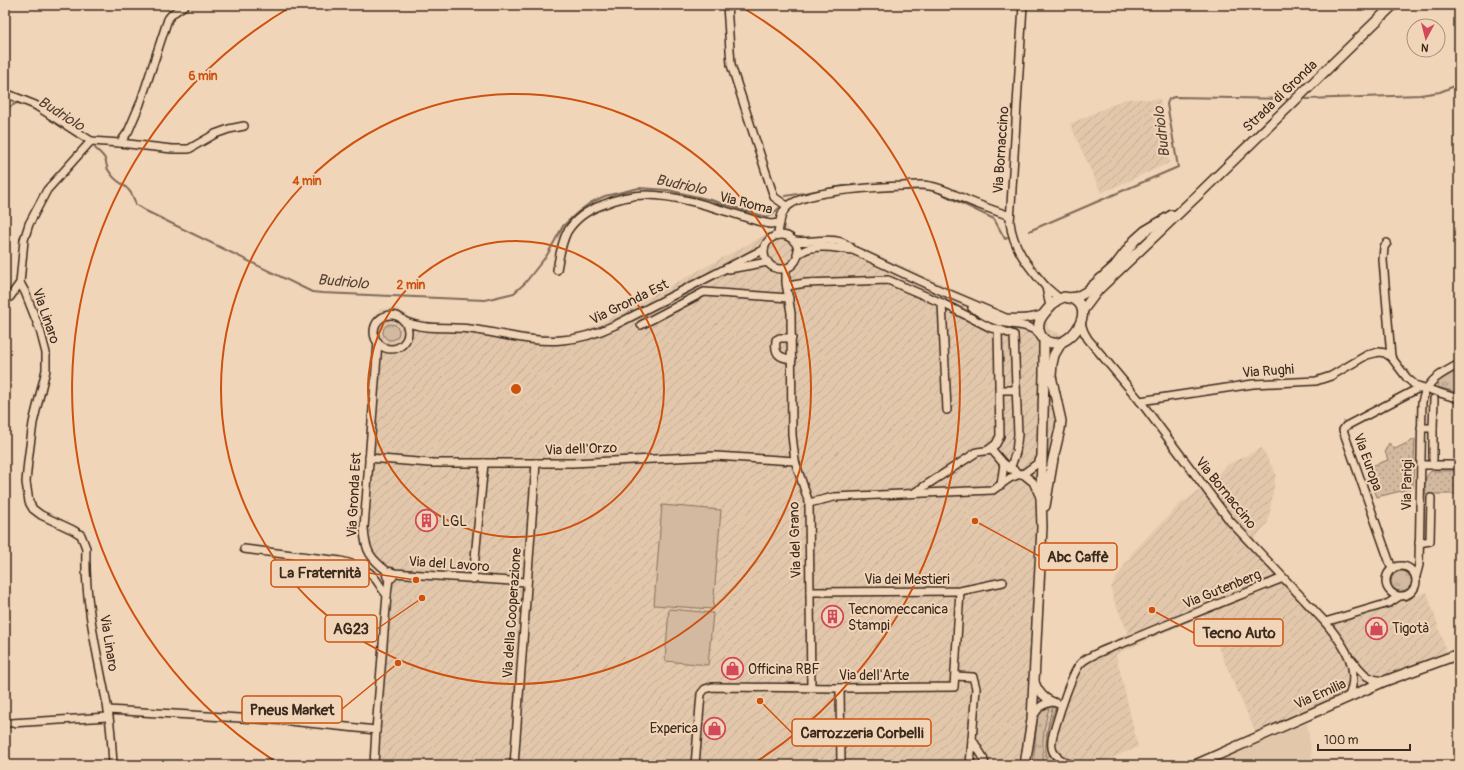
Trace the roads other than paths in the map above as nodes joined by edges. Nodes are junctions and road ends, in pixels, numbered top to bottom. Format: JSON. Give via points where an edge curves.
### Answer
{"nodes":[{"id":1,"x":185,"y":5,"type":"edge"},
{"id":2,"x":727,"y":5,"type":"edge"},
{"id":3,"x":1023,"y":5,"type":"edge"},
{"id":4,"x":1393,"y":5,"type":"edge"},
{"id":5,"x":5,"y":93,"type":"edge"},
{"id":6,"x":244,"y":126,"type":"dead end"},
{"id":7,"x":91,"y":141,"type":"junction"},
{"id":8,"x":120,"y":143,"type":"junction"},
{"id":9,"x":787,"y":206,"type":"junction"},
{"id":10,"x":1185,"y":207,"type":"junction"},
{"id":11,"x":1010,"y":216,"type":"junction"},
{"id":12,"x":780,"y":223,"type":"junction"},
{"id":13,"x":778,"y":235,"type":"junction"},
{"id":14,"x":794,"y":241,"type":"junction"},
{"id":15,"x":1387,"y":243,"type":"dead end"},
{"id":16,"x":764,"y":250,"type":"junction"},
{"id":17,"x":853,"y":250,"type":"junction"},
{"id":18,"x":797,"y":254,"type":"junction"},
{"id":19,"x":768,"y":262,"type":"junction"},
{"id":20,"x":782,"y":268,"type":"junction"},
{"id":21,"x":557,"y":270,"type":"dead end"},
{"id":22,"x":723,"y":270,"type":"junction"},
{"id":23,"x":20,"y":283,"type":"junction"},
{"id":24,"x":786,"y":285,"type":"junction"},
{"id":25,"x":1046,"y":287,"type":"junction"},
{"id":26,"x":935,"y":288,"type":"junction"},
{"id":27,"x":788,"y":298,"type":"junction"},
{"id":28,"x":1065,"y":298,"type":"junction"},
{"id":29,"x":5,"y":300,"type":"edge"},
{"id":30,"x":942,"y":303,"type":"junction"},
{"id":31,"x":1083,"y":310,"type":"junction"},
{"id":32,"x":1047,"y":311,"type":"junction"},
{"id":33,"x":404,"y":322,"type":"junction"},
{"id":34,"x":1081,"y":322,"type":"junction"},
{"id":35,"x":641,"y":324,"type":"dead end"},
{"id":36,"x":423,"y":328,"type":"junction"},
{"id":37,"x":998,"y":329,"type":"junction"},
{"id":38,"x":408,"y":334,"type":"junction"},
{"id":39,"x":1071,"y":335,"type":"junction"},
{"id":40,"x":1042,"y":337,"type":"junction"},
{"id":41,"x":792,"y":338,"type":"junction"},
{"id":42,"x":1088,"y":340,"type":"junction"},
{"id":43,"x":378,"y":342,"type":"junction"},
{"id":44,"x":1061,"y":343,"type":"junction"},
{"id":45,"x":389,"y":348,"type":"junction"},
{"id":46,"x":1391,"y":357,"type":"junction"},
{"id":47,"x":792,"y":359,"type":"junction"},
{"id":48,"x":376,"y":362,"type":"junction"},
{"id":49,"x":1459,"y":364,"type":"edge"},
{"id":50,"x":1426,"y":389,"type":"junction"},
{"id":51,"x":1000,"y":390,"type":"junction"},
{"id":52,"x":1016,"y":390,"type":"junction"},
{"id":53,"x":1459,"y":398,"type":"edge"},
{"id":54,"x":1434,"y":399,"type":"dead end"},
{"id":55,"x":1140,"y":401,"type":"junction"},
{"id":56,"x":948,"y":410,"type":"dead end"},
{"id":57,"x":1421,"y":428,"type":"junction"},
{"id":58,"x":1433,"y":428,"type":"junction"},
{"id":59,"x":988,"y":450,"type":"junction"},
{"id":60,"x":1042,"y":455,"type":"junction"},
{"id":61,"x":369,"y":458,"type":"junction"},
{"id":62,"x":1433,"y":459,"type":"dead end"},
{"id":63,"x":795,"y":462,"type":"junction"},
{"id":64,"x":484,"y":463,"type":"junction"},
{"id":65,"x":536,"y":463,"type":"junction"},
{"id":66,"x":1421,"y":465,"type":"junction"},
{"id":67,"x":1459,"y":465,"type":"edge"},
{"id":68,"x":1007,"y":466,"type":"junction"},
{"id":69,"x":1021,"y":474,"type":"junction"},
{"id":70,"x":1001,"y":485,"type":"junction"},
{"id":71,"x":914,"y":493,"type":"junction"},
{"id":72,"x":1041,"y":497,"type":"junction"},
{"id":73,"x":1431,"y":498,"type":"dead end"},
{"id":74,"x":809,"y":503,"type":"junction"},
{"id":75,"x":1042,"y":527,"type":"junction"},
{"id":76,"x":1419,"y":543,"type":"junction"},
{"id":77,"x":244,"y":549,"type":"dead end"},
{"id":78,"x":1392,"y":569,"type":"junction"},
{"id":79,"x":390,"y":574,"type":"junction"},
{"id":80,"x":1416,"y":576,"type":"junction"},
{"id":81,"x":473,"y":578,"type":"junction"},
{"id":82,"x":1283,"y":578,"type":"junction"},
{"id":83,"x":527,"y":582,"type":"junction"},
{"id":84,"x":1003,"y":582,"type":"dead end"},
{"id":85,"x":960,"y":591,"type":"junction"},
{"id":86,"x":810,"y":592,"type":"junction"},
{"id":87,"x":387,"y":595,"type":"junction"},
{"id":88,"x":1398,"y":597,"type":"junction"},
{"id":89,"x":1325,"y":622,"type":"junction"},
{"id":90,"x":1459,"y":654,"type":"edge"},
{"id":91,"x":1349,"y":657,"type":"junction"},
{"id":92,"x":955,"y":676,"type":"junction"},
{"id":93,"x":1035,"y":679,"type":"junction"},
{"id":94,"x":1385,"y":681,"type":"junction"},
{"id":95,"x":811,"y":688,"type":"junction"},
{"id":96,"x":840,"y":688,"type":"junction"},
{"id":97,"x":1348,"y":698,"type":"junction"},
{"id":98,"x":1052,"y":702,"type":"junction"},
{"id":99,"x":1062,"y":705,"type":"junction"},
{"id":100,"x":108,"y":713,"type":"junction"},
{"id":101,"x":1032,"y":719,"type":"junction"},
{"id":102,"x":11,"y":723,"type":"dead end"},
{"id":103,"x":376,"y":730,"type":"junction"},
{"id":104,"x":972,"y":739,"type":"junction"},
{"id":105,"x":1028,"y":751,"type":"junction"},
{"id":106,"x":113,"y":765,"type":"edge"},
{"id":107,"x":374,"y":765,"type":"edge"},
{"id":108,"x":514,"y":765,"type":"edge"},
{"id":109,"x":695,"y":765,"type":"edge"},
{"id":110,"x":840,"y":765,"type":"edge"},
{"id":111,"x":970,"y":765,"type":"edge"},
{"id":112,"x":985,"y":765,"type":"edge"},
{"id":113,"x":1025,"y":765,"type":"edge"},
{"id":114,"x":1028,"y":765,"type":"edge"},
{"id":115,"x":1072,"y":765,"type":"edge"},
{"id":116,"x":1195,"y":765,"type":"edge"}],
"edges":[{"from":1,"to":8,"type":"street","via":[[168,19],[140,104],[128,132]]},
{"from":2,"to":9,"type":"street","name":"Via Roma","via":[[731,65],[774,197]]},
{"from":3,"to":11,"type":"street","name":"Via Bornaccino"},
{"from":4,"to":10,"type":"main road","name":"Strada di Gronda"},
{"from":5,"to":7,"type":"street","via":[[35,106]]},
{"from":6,"to":8,"type":"street","via":[[215,134],[189,149]]},
{"from":7,"to":8,"type":"street"},
{"from":7,"to":23,"type":"street","name":"Via Linaro","via":[[47,190],[29,224],[24,240]]},
{"from":9,"to":11,"type":"street","name":"Via Roma","via":[[816,195],[871,187],[929,185]]},
{"from":9,"to":12,"type":"street","name":"Via Roma"},
{"from":10,"to":28,"type":"main road","name":"Strada di Gronda","via":[[1145,231],[1115,266],[1086,292],[1077,297]]},
{"from":10,"to":31,"type":"main road","name":"Strada di Gronda","via":[[1098,290]]},
{"from":11,"to":25,"type":"street","name":"Via Bornaccino","via":[[1012,234],[1018,251]]},
{"from":12,"to":13,"type":"street","name":"Via Roma"},
{"from":12,"to":21,"type":"street","name":"Via Roma","via":[[761,222],[696,203],[657,195],[635,195],[595,207],[576,219],[567,233]]},
{"from":13,"to":14,"type":"street","via":[[787,236]]},
{"from":13,"to":16,"type":"street","name":"Via Gronda Est","via":[[769,240]]},
{"from":14,"to":17,"type":"street","via":[[844,242]]},
{"from":14,"to":18,"type":"street"},
{"from":15,"to":46,"type":"street","via":[[1382,260]]},
{"from":16,"to":19,"type":"street"},
{"from":16,"to":22,"type":"street","name":"Via Gronda Est"},
{"from":17,"to":18,"type":"street","via":[[826,246],[811,248]]},
{"from":17,"to":26,"type":"street"},
{"from":18,"to":20,"type":"street","via":[[794,262]]},
{"from":19,"to":20,"type":"street","via":[[772,266]]},
{"from":19,"to":22,"type":"street","name":"Via Gronda Est"},
{"from":20,"to":24,"type":"street"},
{"from":22,"to":36,"type":"street","name":"Via Gronda Est","via":[[615,325],[580,338],[544,341],[470,329]]},
{"from":23,"to":29,"type":"street"},
{"from":23,"to":100,"type":"street","name":"Via Linaro","via":[[40,330],[46,353],[46,370],[33,423],[27,492],[33,509],[48,520],[81,535],[84,541],[88,595]]},
{"from":24,"to":27,"type":"street","name":"Via del Grano"},
{"from":24,"to":30,"type":"street","via":[[806,282],[888,280]]},
{"from":25,"to":28,"type":"street","name":"Via Bornaccino"},
{"from":25,"to":32,"type":"street","name":"Via Bornaccino"},
{"from":26,"to":32,"type":"street","via":[[1006,318],[1039,316]]},
{"from":26,"to":40,"type":"street","via":[[991,319],[1030,327]]},
{"from":27,"to":35,"type":"street","via":[[704,292]]},
{"from":27,"to":41,"type":"street","name":"Via del Grano"},
{"from":28,"to":31,"type":"main road","via":[[1078,302]]},
{"from":28,"to":32,"type":"main road","via":[[1056,301]]},
{"from":30,"to":37,"type":"street","via":[[991,328]]},
{"from":30,"to":56,"type":"street"},
{"from":31,"to":34,"type":"main road"},
{"from":32,"to":40,"type":"main road","via":[[1040,320]]},
{"from":33,"to":36,"type":"street","name":"Via Gronda Est"},
{"from":33,"to":38,"type":"street"},
{"from":33,"to":43,"type":"street","name":"Via Gronda Est","via":[[389,315],[379,320],[374,330]]},
{"from":34,"to":39,"type":"main road"},
{"from":34,"to":42,"type":"street","name":"Via Bornaccino"},
{"from":36,"to":38,"type":"street","name":"Via Gronda Est"},
{"from":37,"to":51,"type":"street"},
{"from":37,"to":52,"type":"street","via":[[1014,335]]},
{"from":38,"to":45,"type":"street","name":"Via Gronda Est","via":[[399,346]]},
{"from":39,"to":42,"type":"street","via":[[1084,336]]},
{"from":39,"to":44,"type":"main road"},
{"from":40,"to":44,"type":"main road","via":[[1049,343]]},
{"from":40,"to":60,"type":"main road"},
{"from":41,"to":47,"type":"street","name":"Via del Grano"},
{"from":41,"to":47,"type":"street","via":[[780,338],[776,340],[775,346],[779,356]]},
{"from":42,"to":55,"type":"street","name":"Via Bornaccino"},
{"from":43,"to":45,"type":"street"},
{"from":43,"to":48,"type":"street","name":"Via Gronda Est"},
{"from":44,"to":75,"type":"main road","via":[[1054,354],[1051,376],[1061,421]]},
{"from":45,"to":48,"type":"street","name":"Via Gronda Est"},
{"from":46,"to":50,"type":"street","via":[[1408,380]]},
{"from":46,"to":55,"type":"street","name":"Via Rughi","via":[[1381,352],[1367,355],[1331,376],[1316,381],[1253,384]]},
{"from":47,"to":63,"type":"street","name":"Via del Grano","via":[[792,435]]},
{"from":48,"to":61,"type":"street","name":"Via Gronda Est"},
{"from":49,"to":50,"type":"street","via":[[1434,378]]},
{"from":50,"to":53,"type":"street"},
{"from":50,"to":57,"type":"street","name":"Via Parigi","via":[[1422,403]]},
{"from":50,"to":78,"type":"street","name":"Via Europa","via":[[1417,389],[1346,426],[1343,430]]},
{"from":51,"to":52,"type":"street"},
{"from":51,"to":59,"type":"street","via":[[1000,436],[996,444]]},
{"from":52,"to":68,"type":"street","via":[[1017,446]]},
{"from":54,"to":58,"type":"street","name":"Via Parigi"},
{"from":55,"to":82,"type":"street","name":"Via Bornaccino","via":[[1230,521]]},
{"from":57,"to":58,"type":"street"},
{"from":57,"to":66,"type":"street","name":"Via Parigi"},
{"from":58,"to":62,"type":"street","name":"Via Parigi"},
{"from":59,"to":68,"type":"street","via":[[997,454]]},
{"from":59,"to":71,"type":"street","via":[[976,452]]},
{"from":60,"to":69,"type":"street","via":[[1038,463]]},
{"from":60,"to":72,"type":"main road"},
{"from":61,"to":64,"type":"street","name":"Via dell'Orzo","via":[[430,463]]},
{"from":61,"to":79,"type":"street","name":"Via Gronda Est","via":[[364,543],[371,557]]},
{"from":63,"to":65,"type":"street","name":"Via dell'Orzo","via":[[715,456]]},
{"from":63,"to":74,"type":"street","name":"Via del Grano"},
{"from":64,"to":65,"type":"street","name":"Via dell'Orzo"},
{"from":64,"to":81,"type":"street"},
{"from":65,"to":83,"type":"street","name":"Via della Cooperazione"},
{"from":66,"to":67,"type":"street"},
{"from":66,"to":76,"type":"street","name":"Via Parigi"},
{"from":68,"to":69,"type":"street"},
{"from":68,"to":70,"type":"street"},
{"from":69,"to":70,"type":"street"},
{"from":69,"to":72,"type":"street","via":[[1033,482]]},
{"from":70,"to":71,"type":"street","via":[[986,491]]},
{"from":71,"to":74,"type":"street","via":[[834,497]]},
{"from":72,"to":75,"type":"main road"},
{"from":73,"to":76,"type":"street","name":"Via Parigi","via":[[1430,541]]},
{"from":74,"to":86,"type":"street","name":"Via del Grano"},
{"from":75,"to":93,"type":"main road"},
{"from":76,"to":80,"type":"street","name":"Via Parigi"},
{"from":77,"to":87,"type":"street","via":[[341,561],[354,565],[368,572]]},
{"from":78,"to":80,"type":"street","via":[[1408,567]]},
{"from":78,"to":88,"type":"street","via":[[1386,579],[1386,585],[1390,592]]},
{"from":79,"to":81,"type":"street","name":"Via del Lavoro"},
{"from":79,"to":87,"type":"street"},
{"from":80,"to":88,"type":"street","via":[[1417,584],[1412,593]]},
{"from":81,"to":83,"type":"street","name":"Via del Lavoro"},
{"from":82,"to":89,"type":"street","name":"Via Bornaccino"},
{"from":82,"to":99,"type":"street","name":"Via Gutenberg","via":[[1086,659],[1076,669]]},
{"from":83,"to":108,"type":"street","name":"Via della Cooperazione"},
{"from":84,"to":85,"type":"street","name":"Via dei Mestieri"},
{"from":85,"to":86,"type":"street","name":"Via dei Mestieri"},
{"from":85,"to":92,"type":"street"},
{"from":86,"to":95,"type":"street","name":"Via del Grano"},
{"from":87,"to":103,"type":"street"},
{"from":88,"to":89,"type":"street"},
{"from":89,"to":91,"type":"street","name":"Via Bornaccino"},
{"from":90,"to":94,"type":"main road","name":"Via Emilia"},
{"from":91,"to":94,"type":"street","name":"Via Bornaccino","via":[[1367,677]]},
{"from":91,"to":97,"type":"street","name":"Via Bornaccino","via":[[1354,680]]},
{"from":92,"to":96,"type":"street","name":"Via dell'Arte","via":[[954,687]]},
{"from":92,"to":104,"type":"street","via":[[973,677],[975,682]]},
{"from":93,"to":98,"type":"street","via":[[1038,690]]},
{"from":93,"to":101,"type":"main road"},
{"from":94,"to":97,"type":"main road","name":"Via Emilia"},
{"from":95,"to":96,"type":"street","name":"Via dell'Arte"},
{"from":95,"to":109,"type":"street","name":"Via dell'Arte","via":[[717,686],[705,689],[701,694]]},
{"from":96,"to":110,"type":"street"},
{"from":97,"to":116,"type":"main road","name":"Via Emilia"},
{"from":98,"to":99,"type":"street"},
{"from":98,"to":101,"type":"street","via":[[1040,706]]},
{"from":99,"to":115,"type":"street","name":"Via Gutenberg","via":[[1051,745],[1056,757]]},
{"from":100,"to":102,"type":"street"},
{"from":100,"to":103,"type":"street","via":[[289,721]]},
{"from":100,"to":106,"type":"street","name":"Via Linaro"},
{"from":101,"to":105,"type":"main road"},
{"from":103,"to":107,"type":"street"},
{"from":104,"to":111,"type":"street"},
{"from":104,"to":112,"type":"street","via":[[984,757]]},
{"from":105,"to":113,"type":"main road"},
{"from":105,"to":114,"type":"main road"}]}
